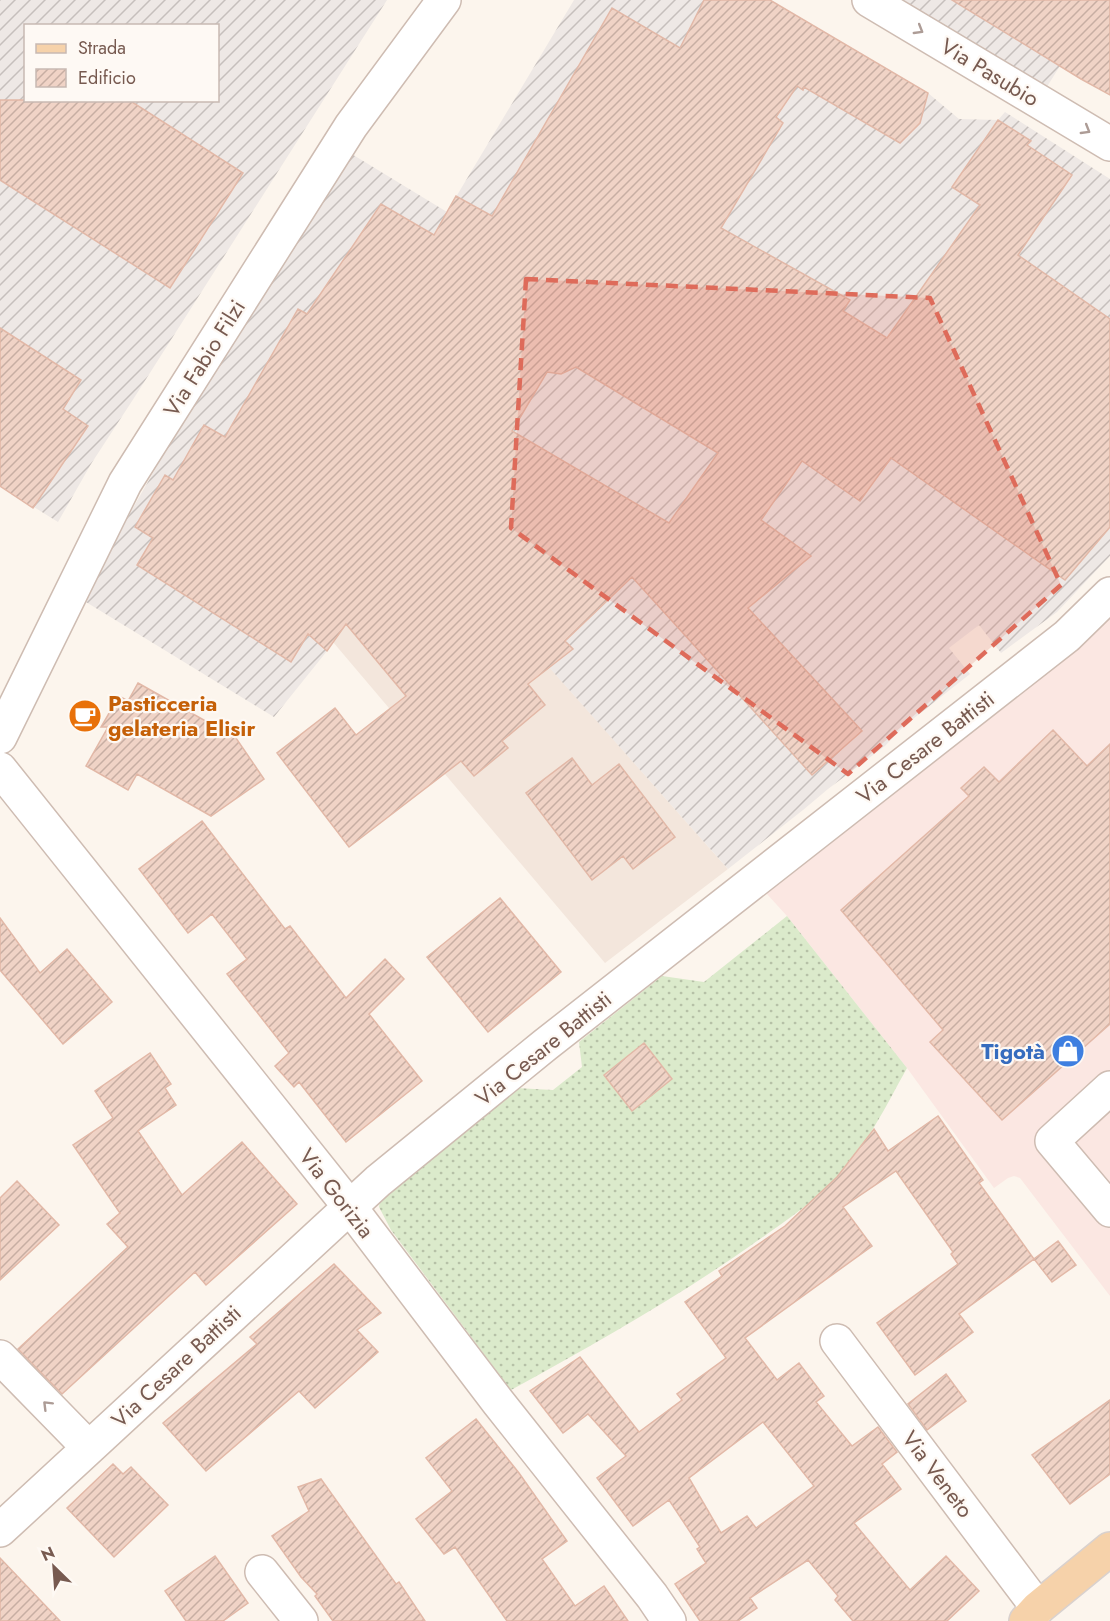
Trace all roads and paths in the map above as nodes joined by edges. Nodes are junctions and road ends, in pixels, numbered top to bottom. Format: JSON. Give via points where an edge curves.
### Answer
{"nodes":[{"id":1,"x":444,"y":0,"type":"edge"},
{"id":2,"x":869,"y":0,"type":"edge"},
{"id":3,"x":1110,"y":144,"type":"edge"},
{"id":4,"x":1110,"y":594,"type":"edge"},
{"id":5,"x":0,"y":737,"type":"edge"},
{"id":6,"x":0,"y":769,"type":"edge"},
{"id":7,"x":1110,"y":1088,"type":"edge"},
{"id":8,"x":349,"y":1206,"type":"junction"},
{"id":9,"x":1110,"y":1210,"type":"edge"},
{"id":10,"x":837,"y":1341,"type":"dead end"},
{"id":11,"x":0,"y":1357,"type":"edge"},
{"id":12,"x":88,"y":1447,"type":"junction"},
{"id":13,"x":0,"y":1530,"type":"edge"},
{"id":14,"x":1110,"y":1549,"type":"edge"},
{"id":15,"x":262,"y":1572,"type":"dead end"},
{"id":16,"x":1032,"y":1615,"type":"edge"},
{"id":17,"x":301,"y":1621,"type":"edge"},
{"id":18,"x":669,"y":1621,"type":"edge"}],
"edges":[{"from":1,"to":5,"type":"street","name":"Via Fabio Filzi","via":[[351,126],[125,483]]},
{"from":2,"to":3,"type":"street","name":"Via Pasubio","one_way":true},
{"from":4,"to":8,"type":"street","name":"Via Cesare Battisti","via":[[1067,636],[545,1045]]},
{"from":6,"to":8,"type":"street","name":"Via Gorizia"},
{"from":7,"to":9,"type":"street","via":[[1052,1141]]},
{"from":8,"to":12,"type":"street","name":"Via Cesare Battisti"},
{"from":8,"to":18,"type":"street","name":"Via Gorizia"},
{"from":10,"to":16,"type":"street","name":"Via Veneto"},
{"from":12,"to":11,"type":"street","one_way":true},
{"from":12,"to":13,"type":"street","name":"Via Cesare Battisti"},
{"from":14,"to":16,"type":"main road"},
{"from":15,"to":17,"type":"street"}]}
